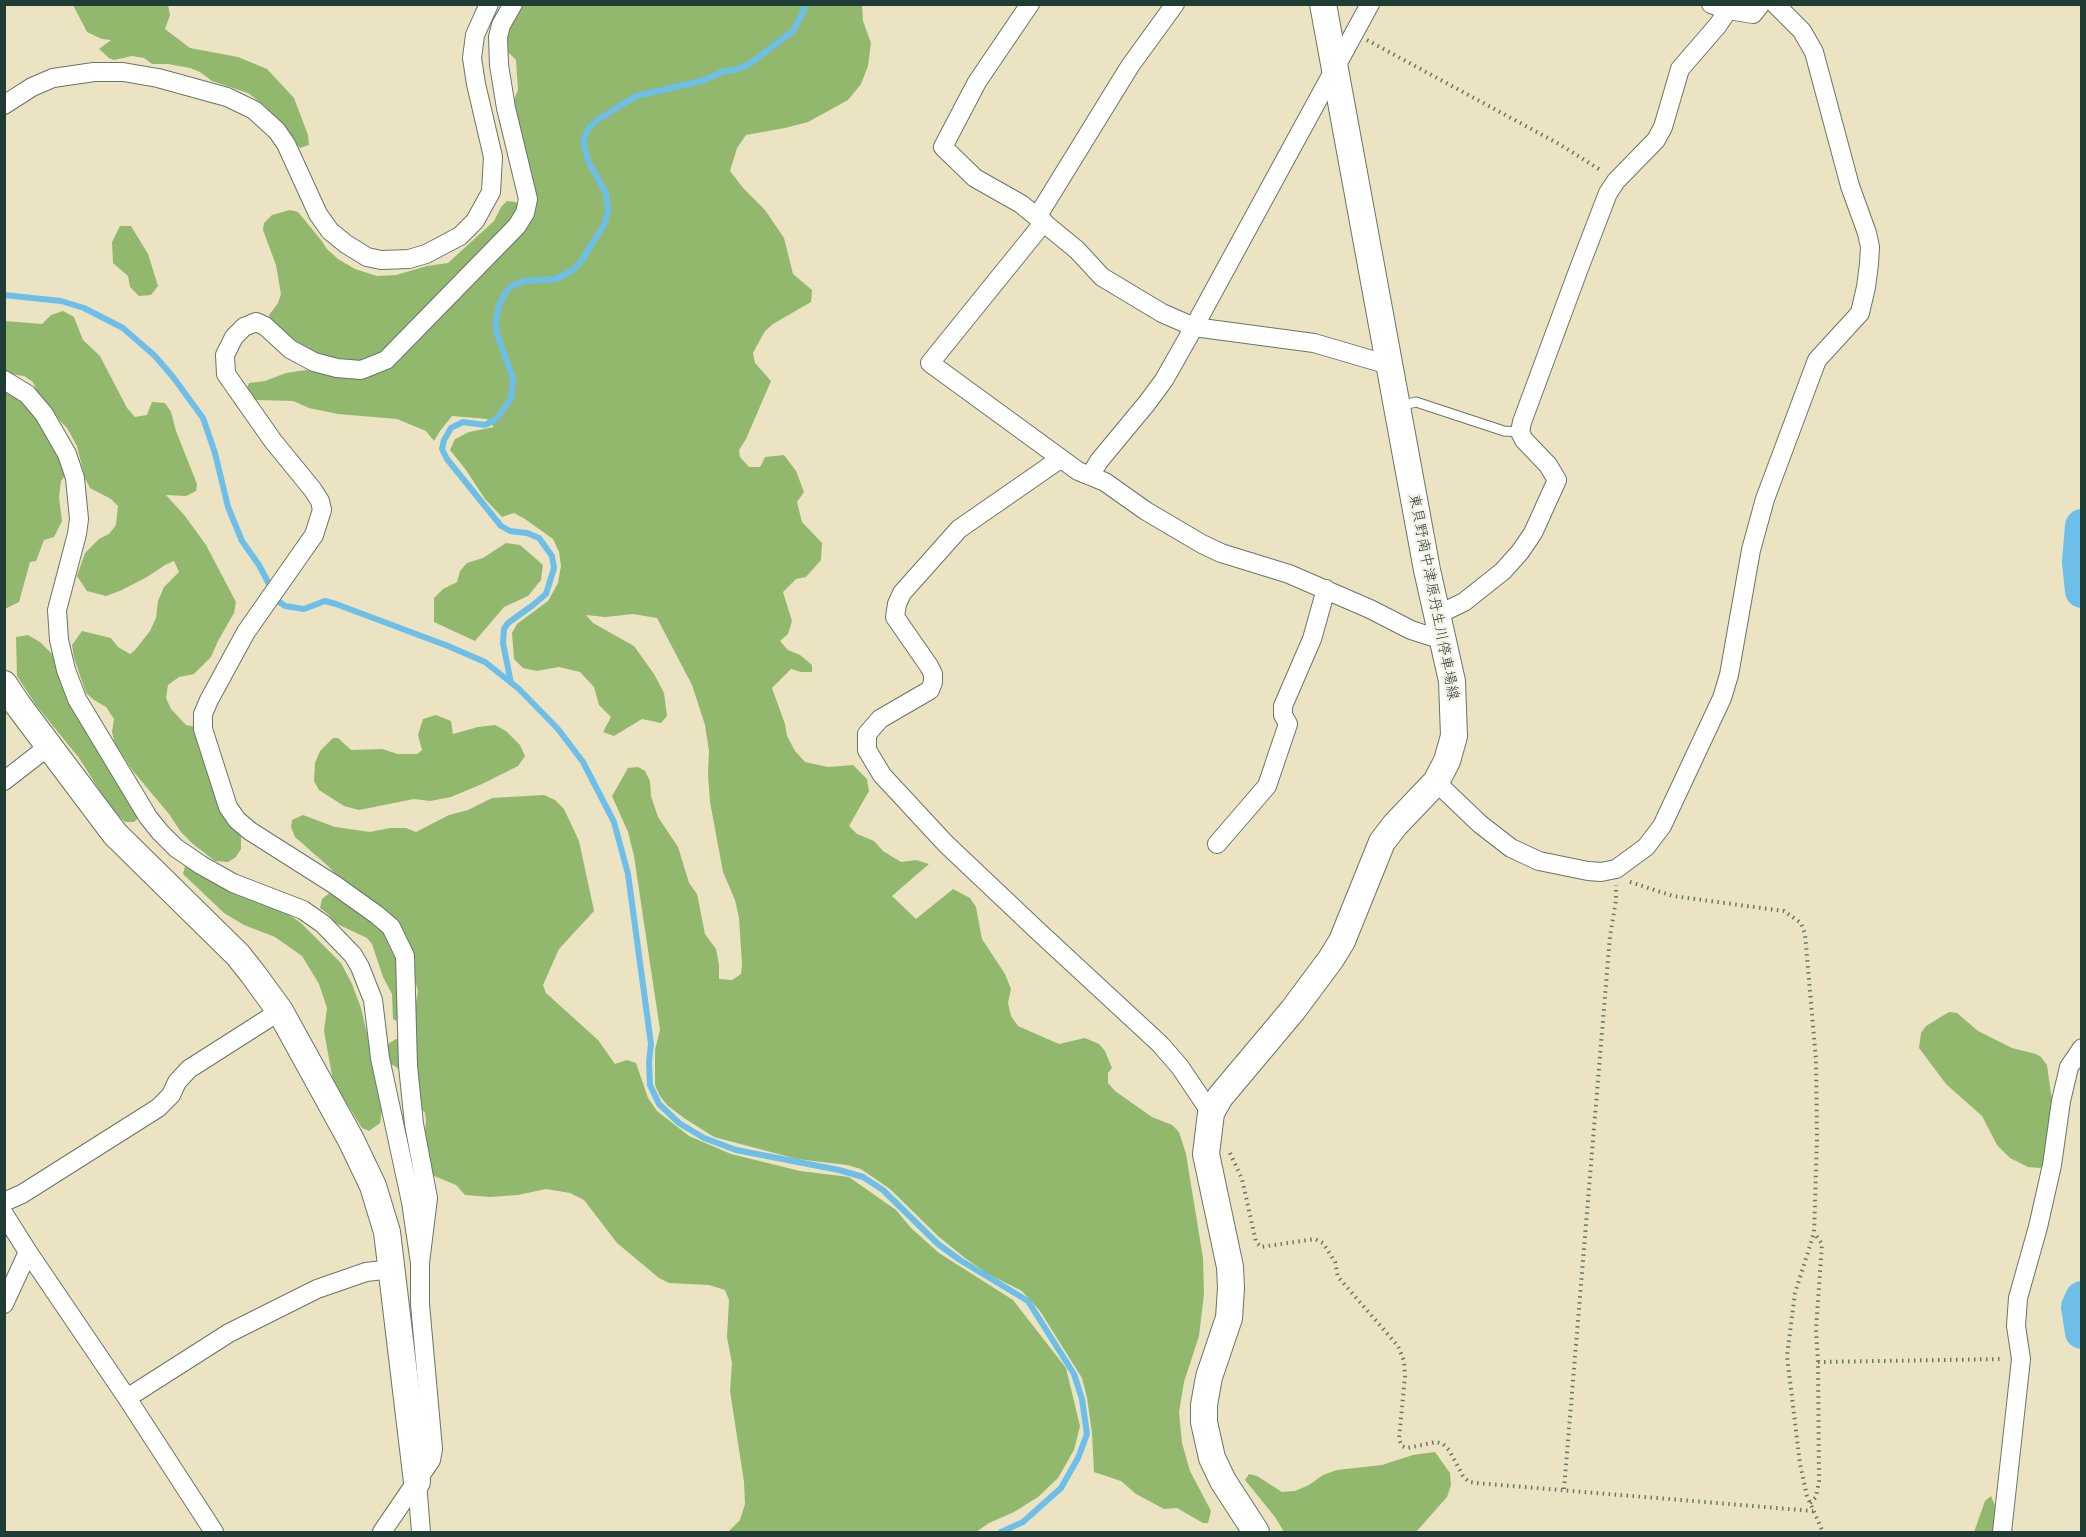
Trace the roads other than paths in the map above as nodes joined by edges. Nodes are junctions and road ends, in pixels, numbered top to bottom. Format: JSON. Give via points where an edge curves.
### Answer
{"nodes":[{"id":1,"x":489,"y":4,"type":"edge"},
{"id":2,"x":513,"y":4,"type":"edge"},
{"id":3,"x":1030,"y":4,"type":"edge"},
{"id":4,"x":1175,"y":4,"type":"edge"},
{"id":5,"x":1370,"y":4,"type":"edge"},
{"id":6,"x":1761,"y":4,"type":"edge"},
{"id":7,"x":1775,"y":4,"type":"edge"},
{"id":8,"x":1322,"y":5,"type":"edge"},
{"id":9,"x":1720,"y":7,"type":"edge"},
{"id":10,"x":1353,"y":34,"type":"junction"},
{"id":11,"x":1334,"y":68,"type":"junction"},
{"id":12,"x":4,"y":105,"type":"edge"},
{"id":13,"x":1040,"y":219,"type":"junction"},
{"id":14,"x":1194,"y":327,"type":"junction"},
{"id":15,"x":1389,"y":365,"type":"junction"},
{"id":16,"x":4,"y":380,"type":"edge"},
{"id":17,"x":1397,"y":406,"type":"junction"},
{"id":18,"x":1520,"y":432,"type":"junction"},
{"id":19,"x":1060,"y":459,"type":"junction"},
{"id":20,"x":1090,"y":476,"type":"junction"},
{"id":21,"x":1326,"y":589,"type":"junction"},
{"id":22,"x":1439,"y":628,"type":"junction"},
{"id":23,"x":4,"y":684,"type":"edge"},
{"id":24,"x":49,"y":746,"type":"junction"},
{"id":25,"x":4,"y":782,"type":"edge"},
{"id":26,"x":1436,"y":782,"type":"junction"},
{"id":27,"x":1217,"y":844,"type":"dead end"},
{"id":28,"x":280,"y":1011,"type":"junction"},
{"id":29,"x":2082,"y":1048,"type":"edge"},
{"id":30,"x":1210,"y":1113,"type":"junction"},
{"id":31,"x":4,"y":1202,"type":"edge"},
{"id":32,"x":4,"y":1214,"type":"edge"},
{"id":33,"x":28,"y":1252,"type":"junction"},
{"id":34,"x":420,"y":1263,"type":"junction"},
{"id":35,"x":392,"y":1269,"type":"junction"},
{"id":36,"x":4,"y":1304,"type":"edge"},
{"id":37,"x":127,"y":1398,"type":"junction"},
{"id":38,"x":417,"y":1482,"type":"junction"},
{"id":39,"x":214,"y":1533,"type":"edge"},
{"id":40,"x":382,"y":1533,"type":"edge"},
{"id":41,"x":421,"y":1533,"type":"edge"},
{"id":42,"x":1256,"y":1533,"type":"edge"},
{"id":43,"x":2002,"y":1533,"type":"edge"}],
"edges":[{"from":1,"to":12,"type":"street","via":[[475,35],[472,58],[493,157],[491,192],[475,221],[460,236],[409,259],[367,256],[330,231],[277,131],[254,110],[227,97],[158,78],[94,72],[54,78]]},
{"from":2,"to":34,"type":"street","via":[[498,37],[506,108],[528,199],[517,225],[386,360],[361,370],[314,362],[256,322],[234,337],[225,355],[226,374],[320,501],[322,510],[317,528],[246,632],[209,700],[203,714],[203,729],[228,807],[237,820],[377,915],[391,927],[405,956],[408,1066],[428,1198]]},
{"from":3,"to":13,"type":"street","via":[[977,82],[943,147],[975,177]]},
{"from":4,"to":13,"type":"street","via":[[1130,66]]},
{"from":5,"to":10,"type":"street"},
{"from":6,"to":9,"type":"street","via":[[1753,14]]},
{"from":7,"to":26,"type":"street","via":[[1802,31],[1814,52],[1870,247],[1860,313],[1817,360],[1765,498],[1722,698],[1662,826],[1646,847],[1616,869],[1588,871],[1539,861],[1510,848]]},
{"from":8,"to":10,"type":"street"},
{"from":8,"to":11,"type":"main road","name":"東貝野南中津原丹生川停車場線"},
{"from":9,"to":18,"type":"street","via":[[1718,25],[1680,69],[1656,140],[1608,193]]},
{"from":10,"to":11,"type":"street"},
{"from":11,"to":14,"type":"street"},
{"from":11,"to":15,"type":"main road","name":"東貝野南中津原丹生川停車場線"},
{"from":13,"to":14,"type":"street","via":[[1088,259],[1102,278]]},
{"from":13,"to":19,"type":"street","via":[[930,363]]},
{"from":14,"to":15,"type":"street","via":[[1314,343]]},
{"from":14,"to":20,"type":"street","via":[[1153,395]]},
{"from":15,"to":17,"type":"main road","name":"東貝野南中津原丹生川停車場線"},
{"from":16,"to":34,"type":"street","via":[[20,388],[53,427],[75,478],[79,519],[57,610],[59,640],[77,699],[142,807],[184,855],[233,883],[303,910],[339,940],[360,968],[373,1000],[380,1058]]},
{"from":17,"to":18,"type":"lane","via":[[1416,402],[1504,431]]},
{"from":17,"to":22,"type":"main road","name":"東貝野南中津原丹生川停車場線"},
{"from":18,"to":22,"type":"street","via":[[1553,472],[1555,488],[1520,552]]},
{"from":19,"to":20,"type":"street"},
{"from":19,"to":30,"type":"street","via":[[959,530],[902,593],[896,617],[929,666],[933,682],[930,690],[880,719],[867,734],[867,750],[882,775],[946,844],[1160,1044]]},
{"from":20,"to":21,"type":"street","via":[[1221,553]]},
{"from":21,"to":22,"type":"street","via":[[1411,630]]},
{"from":21,"to":27,"type":"street","via":[[1312,639],[1283,706],[1288,724],[1267,786]]},
{"from":22,"to":26,"type":"main road","name":"東貝野南中津原丹生川停車場線","via":[[1452,681],[1454,736]]},
{"from":23,"to":24,"type":"main road"},
{"from":24,"to":25,"type":"street"},
{"from":24,"to":28,"type":"main road","via":[[115,834],[238,955]]},
{"from":26,"to":30,"type":"main road","name":"東貝野南中津原丹生川停車場線","via":[[1382,842],[1331,959]]},
{"from":28,"to":31,"type":"street","via":[[189,1068],[159,1108]]},
{"from":28,"to":35,"type":"main road","via":[[373,1186],[387,1232]]},
{"from":29,"to":43,"type":"street","via":[[2069,1067],[2050,1175],[2018,1298],[2016,1326],[2021,1359]]},
{"from":30,"to":42,"type":"main road","name":"東貝野南中津原丹生川停車場線","via":[[1206,1154],[1231,1288],[1229,1318],[1209,1377],[1204,1422],[1212,1458]]},
{"from":32,"to":33,"type":"street"},
{"from":33,"to":36,"type":"street"},
{"from":33,"to":37,"type":"street"},
{"from":34,"to":38,"type":"street","via":[[433,1449]]},
{"from":35,"to":37,"type":"street","via":[[366,1272],[318,1289],[229,1334]]},
{"from":35,"to":38,"type":"main road"},
{"from":37,"to":39,"type":"street"},
{"from":38,"to":40,"type":"street"},
{"from":38,"to":41,"type":"street"}]}
